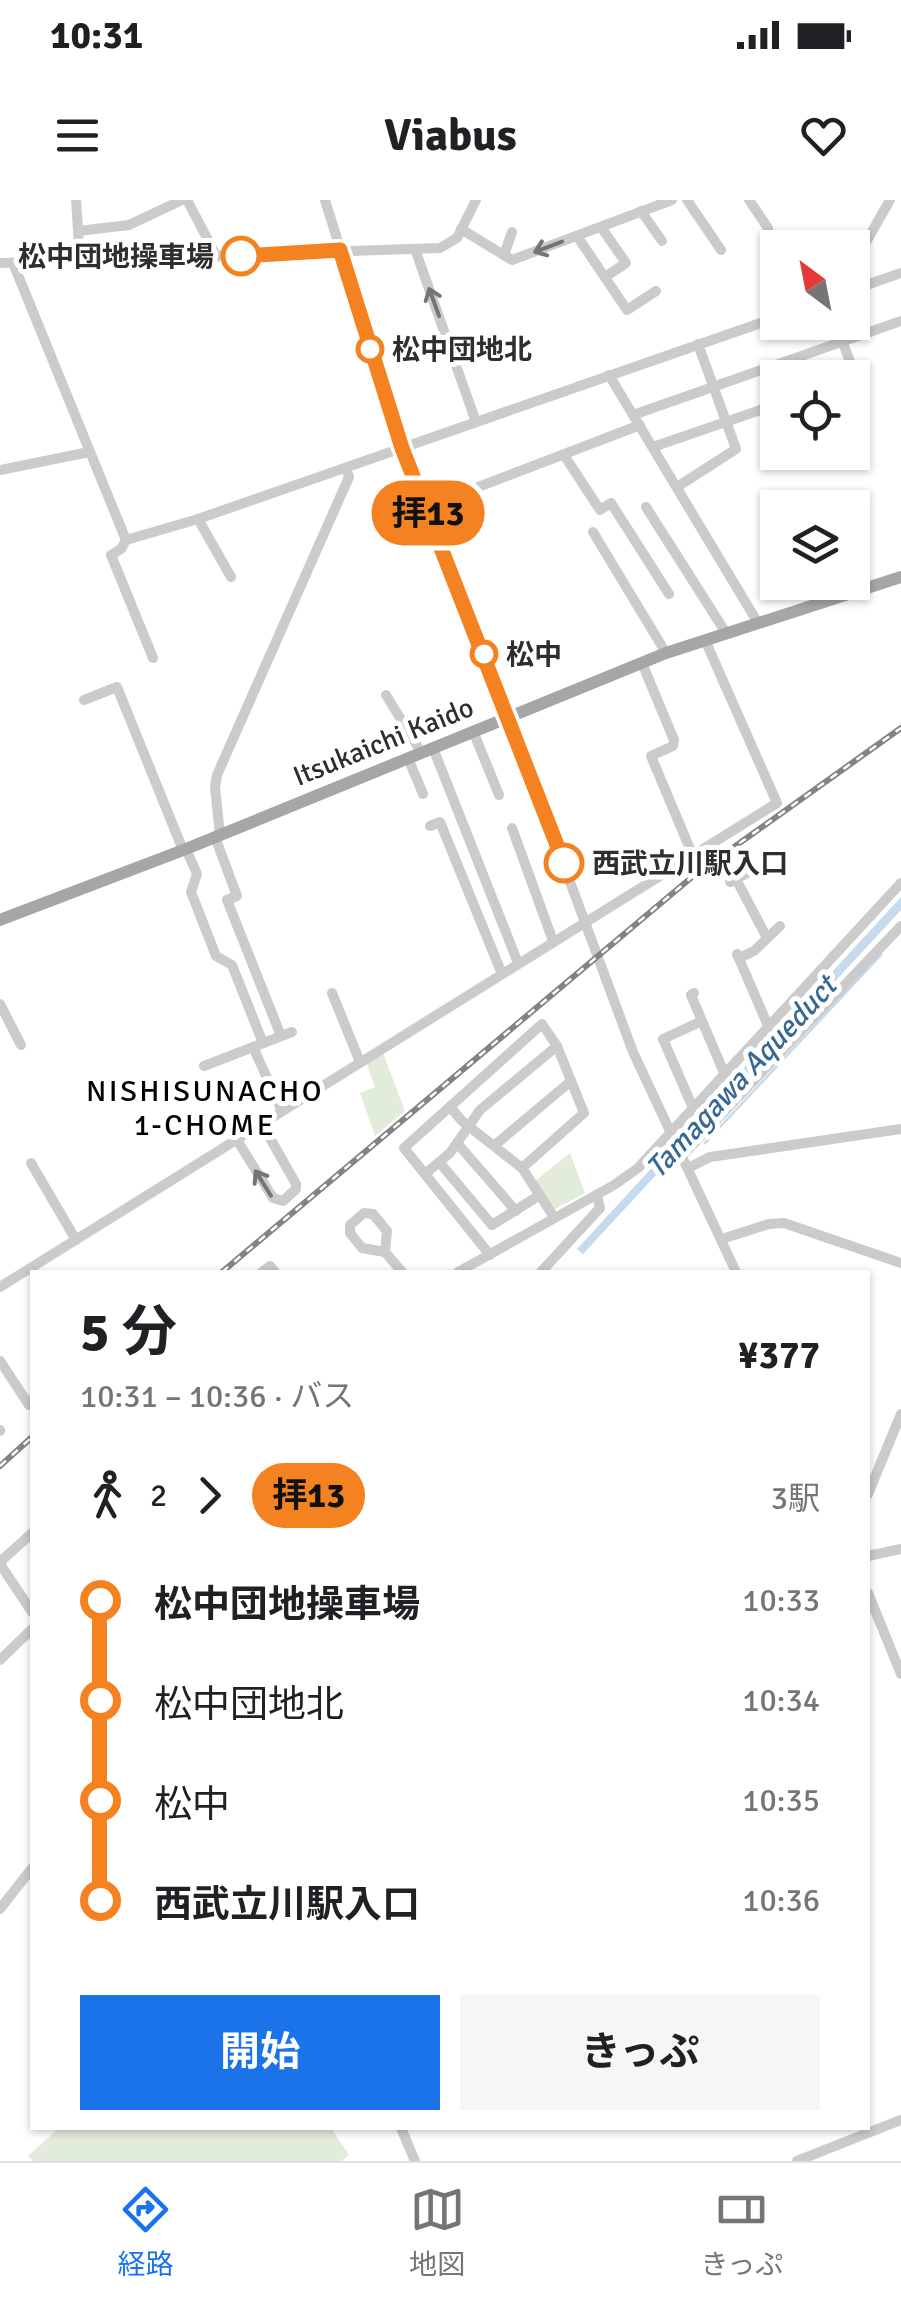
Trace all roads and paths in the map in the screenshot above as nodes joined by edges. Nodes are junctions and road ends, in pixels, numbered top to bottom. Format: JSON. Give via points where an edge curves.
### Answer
{"nodes":[{"id":1,"x":76,"y":200,"type":"edge"},
{"id":2,"x":185,"y":200,"type":"edge"},
{"id":3,"x":325,"y":200,"type":"edge"},
{"id":4,"x":476,"y":200,"type":"edge"},
{"id":5,"x":672,"y":200,"type":"edge"},
{"id":6,"x":688,"y":200,"type":"edge"},
{"id":7,"x":749,"y":200,"type":"edge"},
{"id":8,"x":890,"y":200,"type":"edge"},
{"id":9,"x":641,"y":211,"type":"junction"},
{"id":10,"x":601,"y":226,"type":"junction"},
{"id":11,"x":768,"y":228,"type":"dead end"},
{"id":12,"x":461,"y":229,"type":"junction"},
{"id":13,"x":78,"y":231,"type":"junction"},
{"id":14,"x":512,"y":232,"type":"dead end"},
{"id":15,"x":870,"y":235,"type":"edge"},
{"id":16,"x":577,"y":236,"type":"junction"},
{"id":17,"x":662,"y":242,"type":"dead end"},
{"id":18,"x":415,"y":248,"type":"junction"},
{"id":19,"x":340,"y":250,"type":"junction"},
{"id":20,"x":722,"y":250,"type":"dead end"},
{"id":21,"x":504,"y":255,"type":"junction"},
{"id":22,"x":218,"y":257,"type":"junction"},
{"id":23,"x":80,"y":262,"type":"junction"},
{"id":24,"x":0,"y":263,"type":"edge"},
{"id":25,"x":13,"y":264,"type":"junction"},
{"id":26,"x":901,"y":273,"type":"edge"},
{"id":27,"x":605,"y":277,"type":"junction"},
{"id":28,"x":870,"y":284,"type":"edge"},
{"id":29,"x":656,"y":292,"type":"dead end"},
{"id":30,"x":901,"y":320,"type":"edge"},
{"id":31,"x":760,"y":322,"type":"edge"},
{"id":32,"x":842,"y":342,"type":"junction"},
{"id":33,"x":698,"y":344,"type":"junction"},
{"id":34,"x":849,"y":360,"type":"edge"},
{"id":35,"x":609,"y":375,"type":"junction"},
{"id":36,"x":714,"y":387,"type":"junction"},
{"id":37,"x":760,"y":410,"type":"edge"},
{"id":38,"x":636,"y":420,"type":"junction"},
{"id":39,"x":476,"y":422,"type":"junction"},
{"id":40,"x":726,"y":422,"type":"junction"},
{"id":41,"x":653,"y":447,"type":"junction"},
{"id":42,"x":402,"y":448,"type":"junction"},
{"id":43,"x":89,"y":452,"type":"junction"},
{"id":44,"x":564,"y":455,"type":"junction"},
{"id":45,"x":346,"y":468,"type":"junction"},
{"id":46,"x":0,"y":470,"type":"edge"},
{"id":47,"x":677,"y":487,"type":"junction"},
{"id":48,"x":426,"y":507,"type":"junction"},
{"id":49,"x":646,"y":507,"type":"dead end"},
{"id":50,"x":198,"y":518,"type":"junction"},
{"id":51,"x":593,"y":532,"type":"dead end"},
{"id":52,"x":131,"y":540,"type":"junction"},
{"id":53,"x":230,"y":577,"type":"dead end"},
{"id":54,"x":901,"y":578,"type":"edge"},
{"id":55,"x":669,"y":594,"type":"dead end"},
{"id":56,"x":758,"y":623,"type":"junction"},
{"id":57,"x":726,"y":634,"type":"junction"},
{"id":58,"x":705,"y":640,"type":"junction"},
{"id":59,"x":666,"y":653,"type":"junction"},
{"id":60,"x":153,"y":658,"type":"dead end"},
{"id":61,"x":642,"y":662,"type":"junction"},
{"id":62,"x":386,"y":695,"type":"dead end"},
{"id":63,"x":84,"y":700,"type":"dead end"},
{"id":64,"x":509,"y":717,"type":"junction"},
{"id":65,"x":473,"y":731,"type":"junction"},
{"id":66,"x":421,"y":752,"type":"junction"},
{"id":67,"x":423,"y":794,"type":"dead end"},
{"id":68,"x":499,"y":795,"type":"dead end"},
{"id":69,"x":430,"y":826,"type":"dead end"},
{"id":70,"x":512,"y":834,"type":"dead end"},
{"id":71,"x":218,"y":836,"type":"junction"},
{"id":72,"x":185,"y":849,"type":"junction"},
{"id":73,"x":693,"y":856,"type":"junction"},
{"id":74,"x":737,"y":878,"type":"dead end"},
{"id":75,"x":901,"y":883,"type":"edge"},
{"id":76,"x":0,"y":920,"type":"edge"},
{"id":77,"x":586,"y":921,"type":"junction"},
{"id":78,"x":780,"y":926,"type":"dead end"},
{"id":79,"x":901,"y":926,"type":"edge"},
{"id":80,"x":767,"y":938,"type":"junction"},
{"id":81,"x":553,"y":941,"type":"junction"},
{"id":82,"x":518,"y":963,"type":"junction"},
{"id":83,"x":502,"y":974,"type":"junction"},
{"id":84,"x":332,"y":993,"type":"dead end"},
{"id":85,"x":694,"y":993,"type":"dead end"},
{"id":86,"x":0,"y":1004,"type":"edge"},
{"id":87,"x":702,"y":1021,"type":"junction"},
{"id":88,"x":770,"y":1028,"type":"junction"},
{"id":89,"x":20,"y":1045,"type":"dead end"},
{"id":90,"x":258,"y":1045,"type":"junction"},
{"id":91,"x":557,"y":1046,"type":"junction"},
{"id":92,"x":360,"y":1062,"type":"junction"},
{"id":93,"x":204,"y":1066,"type":"dead end"},
{"id":94,"x":725,"y":1075,"type":"junction"},
{"id":95,"x":571,"y":1080,"type":"junction"},
{"id":96,"x":451,"y":1108,"type":"junction"},
{"id":97,"x":694,"y":1108,"type":"junction"},
{"id":98,"x":282,"y":1111,"type":"junction"},
{"id":99,"x":262,"y":1124,"type":"junction"},
{"id":100,"x":469,"y":1126,"type":"junction"},
{"id":101,"x":901,"y":1129,"type":"edge"},
{"id":102,"x":237,"y":1140,"type":"junction"},
{"id":103,"x":457,"y":1143,"type":"junction"},
{"id":104,"x":496,"y":1144,"type":"junction"},
{"id":105,"x":677,"y":1146,"type":"junction"},
{"id":106,"x":440,"y":1162,"type":"junction"},
{"id":107,"x":31,"y":1163,"type":"dead end"},
{"id":108,"x":522,"y":1168,"type":"junction"},
{"id":109,"x":688,"y":1168,"type":"junction"},
{"id":110,"x":425,"y":1174,"type":"junction"},
{"id":111,"x":540,"y":1195,"type":"junction"},
{"id":112,"x":597,"y":1195,"type":"junction"},
{"id":113,"x":516,"y":1212,"type":"junction"},
{"id":114,"x":554,"y":1217,"type":"junction"},
{"id":115,"x":722,"y":1239,"type":"junction"},
{"id":116,"x":76,"y":1240,"type":"junction"},
{"id":117,"x":382,"y":1249,"type":"dead end"},
{"id":118,"x":490,"y":1255,"type":"junction"},
{"id":119,"x":901,"y":1263,"type":"edge"},
{"id":120,"x":400,"y":1270,"type":"edge"},
{"id":121,"x":462,"y":1270,"type":"edge"},
{"id":122,"x":543,"y":1270,"type":"edge"},
{"id":123,"x":735,"y":1270,"type":"edge"},
{"id":124,"x":0,"y":1287,"type":"edge"},
{"id":125,"x":0,"y":1361,"type":"edge"},
{"id":126,"x":25,"y":1403,"type":"dead end"},
{"id":127,"x":901,"y":1414,"type":"edge"},
{"id":128,"x":870,"y":1489,"type":"edge"},
{"id":129,"x":30,"y":1535,"type":"edge"},
{"id":130,"x":901,"y":1549,"type":"edge"},
{"id":131,"x":870,"y":1556,"type":"edge"},
{"id":132,"x":0,"y":1563,"type":"edge"},
{"id":133,"x":870,"y":1598,"type":"edge"},
{"id":134,"x":30,"y":1609,"type":"edge"},
{"id":135,"x":30,"y":1630,"type":"edge"},
{"id":136,"x":0,"y":1660,"type":"edge"},
{"id":137,"x":901,"y":1674,"type":"edge"},
{"id":138,"x":30,"y":1871,"type":"edge"},
{"id":139,"x":0,"y":1909,"type":"edge"},
{"id":140,"x":901,"y":2120,"type":"edge"},
{"id":141,"x":403,"y":2130,"type":"edge"},
{"id":142,"x":415,"y":2161,"type":"edge"},
{"id":143,"x":797,"y":2161,"type":"edge"}],
"edges":[{"from":1,"to":13,"type":"street"},
{"from":2,"to":13,"type":"street","via":[[129,225]]},
{"from":2,"to":22,"type":"street"},
{"from":3,"to":19,"type":"street"},
{"from":4,"to":12,"type":"street"},
{"from":5,"to":9,"type":"street"},
{"from":6,"to":20,"type":"street"},
{"from":7,"to":11,"type":"street"},
{"from":8,"to":15,"type":"street"},
{"from":9,"to":10,"type":"street"},
{"from":9,"to":17,"type":"street"},
{"from":10,"to":16,"type":"street"},
{"from":10,"to":27,"type":"street","via":[[626,263]]},
{"from":12,"to":18,"type":"street","via":[[449,246]]},
{"from":12,"to":21,"type":"street"},
{"from":13,"to":23,"type":"street"},
{"from":14,"to":21,"type":"street"},
{"from":16,"to":21,"type":"street","one_way":true,"via":[[512,260]]},
{"from":16,"to":27,"type":"street"},
{"from":18,"to":19,"type":"street"},
{"from":39,"to":18,"type":"street","one_way":true},
{"from":19,"to":22,"type":"street"},
{"from":19,"to":42,"type":"street"},
{"from":22,"to":23,"type":"street"},
{"from":23,"to":25,"type":"street"},
{"from":24,"to":25,"type":"street"},
{"from":25,"to":43,"type":"street"},
{"from":26,"to":28,"type":"street"},
{"from":27,"to":29,"type":"street","via":[[628,310]]},
{"from":30,"to":32,"type":"street"},
{"from":31,"to":33,"type":"street"},
{"from":32,"to":34,"type":"street"},
{"from":32,"to":36,"type":"street"},
{"from":33,"to":35,"type":"street"},
{"from":33,"to":36,"type":"street"},
{"from":35,"to":38,"type":"street"},
{"from":35,"to":39,"type":"street"},
{"from":36,"to":38,"type":"street"},
{"from":36,"to":40,"type":"street"},
{"from":37,"to":40,"type":"street"},
{"from":38,"to":41,"type":"street"},
{"from":38,"to":44,"type":"street"},
{"from":39,"to":42,"type":"street"},
{"from":40,"to":41,"type":"street"},
{"from":40,"to":47,"type":"street","via":[[736,449]]},
{"from":41,"to":47,"type":"street"},
{"from":42,"to":45,"type":"street"},
{"from":42,"to":48,"type":"street"},
{"from":43,"to":46,"type":"street"},
{"from":43,"to":52,"type":"street"},
{"from":44,"to":48,"type":"street"},
{"from":44,"to":55,"type":"street","via":[[600,510],[611,503]]},
{"from":45,"to":50,"type":"street"},
{"from":45,"to":71,"type":"street","via":[[349,477],[318,553],[216,776]]},
{"from":47,"to":56,"type":"street"},
{"from":48,"to":64,"type":"street"},
{"from":49,"to":57,"type":"street"},
{"from":50,"to":52,"type":"street"},
{"from":50,"to":53,"type":"street"},
{"from":51,"to":59,"type":"street"},
{"from":52,"to":60,"type":"street","via":[[111,555]]},
{"from":54,"to":56,"type":"main road","name":"Itsukaichi Kaido"},
{"from":56,"to":57,"type":"main road","name":"Itsukaichi Kaido"},
{"from":57,"to":58,"type":"main road","name":"Itsukaichi Kaido"},
{"from":58,"to":59,"type":"main road","name":"Itsukaichi Kaido"},
{"from":58,"to":73,"type":"street","via":[[777,803]]},
{"from":59,"to":61,"type":"main road","name":"Itsukaichi Kaido"},
{"from":61,"to":64,"type":"main road","name":"Itsukaichi Kaido"},
{"from":61,"to":73,"type":"street","via":[[674,740],[651,756]]},
{"from":62,"to":66,"type":"street"},
{"from":63,"to":72,"type":"street","via":[[117,687]]},
{"from":64,"to":65,"type":"main road","name":"Itsukaichi Kaido"},
{"from":64,"to":77,"type":"street"},
{"from":65,"to":66,"type":"main road","name":"Itsukaichi Kaido"},
{"from":65,"to":68,"type":"street"},
{"from":66,"to":67,"type":"street"},
{"from":66,"to":71,"type":"main road","name":"Itsukaichi Kaido"},
{"from":66,"to":82,"type":"street"},
{"from":69,"to":83,"type":"street","via":[[440,822]]},
{"from":70,"to":81,"type":"street"},
{"from":71,"to":72,"type":"main road","name":"Itsukaichi Kaido"},
{"from":71,"to":90,"type":"street","via":[[237,896],[227,900],[287,1034]]},
{"from":72,"to":76,"type":"main road","name":"Itsukaichi Kaido"},
{"from":72,"to":90,"type":"street","via":[[197,874],[191,892],[216,956],[232,965]]},
{"from":73,"to":77,"type":"street"},
{"from":74,"to":80,"type":"street"},
{"from":75,"to":88,"type":"street"},
{"from":77,"to":81,"type":"street"},
{"from":77,"to":105,"type":"street","via":[[643,1078]]},
{"from":78,"to":80,"type":"street"},
{"from":79,"to":105,"type":"street"},
{"from":80,"to":88,"type":"street","via":[[738,956]]},
{"from":81,"to":82,"type":"street"},
{"from":82,"to":83,"type":"street"},
{"from":83,"to":92,"type":"street"},
{"from":84,"to":92,"type":"street","via":[[343,1004]]},
{"from":85,"to":87,"type":"street"},
{"from":86,"to":89,"type":"street"},
{"from":87,"to":94,"type":"street"},
{"from":87,"to":97,"type":"street","via":[[663,1039]]},
{"from":88,"to":94,"type":"street"},
{"from":90,"to":93,"type":"street"},
{"from":90,"to":98,"type":"street"},
{"from":91,"to":95,"type":"street"},
{"from":91,"to":96,"type":"street","via":[[542,1024]]},
{"from":91,"to":100,"type":"street"},
{"from":92,"to":98,"type":"street"},
{"from":94,"to":97,"type":"street"},
{"from":95,"to":104,"type":"street"},
{"from":95,"to":108,"type":"street","via":[[583,1116]]},
{"from":96,"to":100,"type":"street"},
{"from":96,"to":110,"type":"street","via":[[404,1148]]},
{"from":97,"to":105,"type":"street"},
{"from":98,"to":99,"type":"street"},
{"from":99,"to":102,"type":"street"},
{"from":99,"to":102,"type":"street","one_way":true,"via":[[296,1184],[282,1201],[273,1198]]},
{"from":100,"to":103,"type":"street"},
{"from":100,"to":104,"type":"street"},
{"from":101,"to":109,"type":"street","via":[[710,1157]]},
{"from":102,"to":116,"type":"street"},
{"from":103,"to":106,"type":"street"},
{"from":103,"to":113,"type":"street"},
{"from":104,"to":108,"type":"street"},
{"from":105,"to":109,"type":"street"},
{"from":105,"to":112,"type":"street"},
{"from":106,"to":110,"type":"street"},
{"from":106,"to":113,"type":"street","via":[[492,1225]]},
{"from":107,"to":116,"type":"street"},
{"from":108,"to":111,"type":"street"},
{"from":109,"to":115,"type":"street"},
{"from":110,"to":118,"type":"street"},
{"from":111,"to":113,"type":"street"},
{"from":111,"to":114,"type":"street"},
{"from":112,"to":114,"type":"street"},
{"from":112,"to":122,"type":"street","via":[[600,1208]]},
{"from":114,"to":118,"type":"street"},
{"from":115,"to":119,"type":"street","via":[[784,1223]]},
{"from":115,"to":123,"type":"street"},
{"from":116,"to":124,"type":"street"},
{"from":117,"to":120,"type":"street"},
{"from":118,"to":121,"type":"street"},
{"from":125,"to":126,"type":"street"},
{"from":127,"to":128,"type":"street"},
{"from":129,"to":132,"type":"street"},
{"from":130,"to":131,"type":"street"},
{"from":132,"to":134,"type":"street"},
{"from":133,"to":137,"type":"street"},
{"from":135,"to":136,"type":"street"},
{"from":138,"to":139,"type":"street"},
{"from":140,"to":143,"type":"street"},
{"from":141,"to":142,"type":"street"}]}
